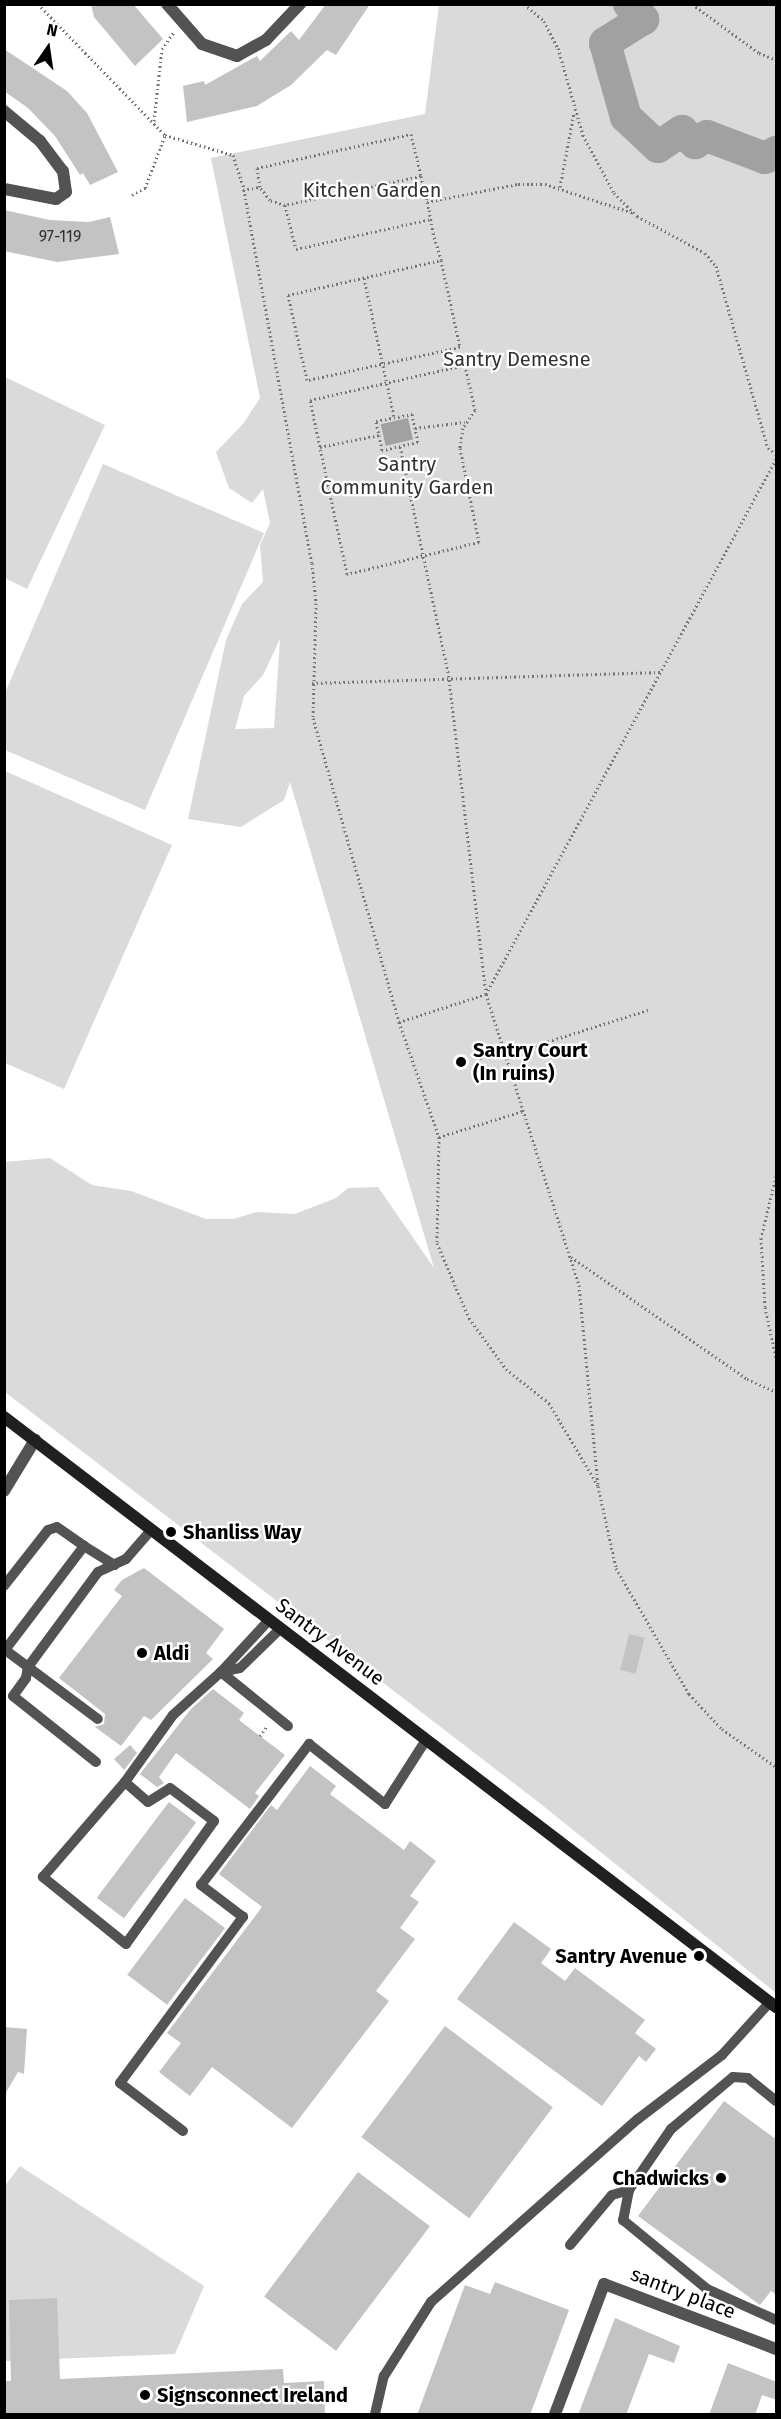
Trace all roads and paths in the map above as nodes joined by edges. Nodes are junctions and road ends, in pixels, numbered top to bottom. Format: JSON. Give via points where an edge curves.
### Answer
{"nodes":[{"id":1,"x":38,"y":4,"type":"edge"},
{"id":2,"x":167,"y":4,"type":"edge"},
{"id":3,"x":300,"y":4,"type":"edge"},
{"id":4,"x":524,"y":4,"type":"edge"},
{"id":5,"x":692,"y":4,"type":"edge"},
{"id":6,"x":182,"y":24,"type":"junction"},
{"id":7,"x":777,"y":60,"type":"edge"},
{"id":8,"x":4,"y":111,"type":"edge"},
{"id":9,"x":574,"y":112,"type":"junction"},
{"id":10,"x":154,"y":121,"type":"junction"},
{"id":11,"x":165,"y":135,"type":"junction"},
{"id":12,"x":421,"y":176,"type":"junction"},
{"id":13,"x":260,"y":187,"type":"junction"},
{"id":14,"x":560,"y":187,"type":"junction"},
{"id":15,"x":4,"y":189,"type":"edge"},
{"id":16,"x":243,"y":190,"type":"junction"},
{"id":17,"x":132,"y":195,"type":"dead end"},
{"id":18,"x":427,"y":202,"type":"junction"},
{"id":19,"x":285,"y":205,"type":"junction"},
{"id":20,"x":637,"y":216,"type":"junction"},
{"id":21,"x":431,"y":219,"type":"junction"},
{"id":22,"x":441,"y":261,"type":"junction"},
{"id":23,"x":364,"y":278,"type":"junction"},
{"id":24,"x":383,"y":364,"type":"junction"},
{"id":25,"x":387,"y":383,"type":"junction"},
{"id":26,"x":394,"y":417,"type":"junction"},
{"id":27,"x":465,"y":422,"type":"junction"},
{"id":28,"x":415,"y":428,"type":"junction"},
{"id":29,"x":379,"y":435,"type":"junction"},
{"id":30,"x":400,"y":446,"type":"junction"},
{"id":31,"x":320,"y":447,"type":"junction"},
{"id":32,"x":777,"y":454,"type":"edge"},
{"id":33,"x":777,"y":459,"type":"edge"},
{"id":34,"x":423,"y":556,"type":"junction"},
{"id":35,"x":661,"y":672,"type":"junction"},
{"id":36,"x":449,"y":677,"type":"junction"},
{"id":37,"x":312,"y":683,"type":"junction"},
{"id":38,"x":486,"y":994,"type":"junction"},
{"id":39,"x":648,"y":1010,"type":"dead end"},
{"id":40,"x":399,"y":1022,"type":"junction"},
{"id":41,"x":504,"y":1053,"type":"junction"},
{"id":42,"x":480,"y":1058,"type":"dead end"},
{"id":43,"x":524,"y":1110,"type":"junction"},
{"id":44,"x":439,"y":1137,"type":"junction"},
{"id":45,"x":777,"y":1176,"type":"edge"},
{"id":46,"x":571,"y":1257,"type":"junction"},
{"id":47,"x":777,"y":1358,"type":"edge"},
{"id":48,"x":777,"y":1392,"type":"edge"},
{"id":49,"x":4,"y":1417,"type":"edge"},
{"id":50,"x":35,"y":1440,"type":"junction"},
{"id":51,"x":598,"y":1486,"type":"junction"},
{"id":52,"x":4,"y":1491,"type":"edge"},
{"id":53,"x":151,"y":1530,"type":"junction"},
{"id":54,"x":84,"y":1546,"type":"junction"},
{"id":55,"x":115,"y":1565,"type":"junction"},
{"id":56,"x":4,"y":1587,"type":"edge"},
{"id":57,"x":269,"y":1620,"type":"junction"},
{"id":58,"x":280,"y":1629,"type":"junction"},
{"id":59,"x":5,"y":1649,"type":"edge"},
{"id":60,"x":28,"y":1667,"type":"junction"},
{"id":61,"x":221,"y":1672,"type":"junction"},
{"id":62,"x":9,"y":1693,"type":"edge"},
{"id":63,"x":98,"y":1719,"type":"dead end"},
{"id":64,"x":288,"y":1726,"type":"dead end"},
{"id":65,"x":426,"y":1740,"type":"junction"},
{"id":66,"x":96,"y":1762,"type":"dead end"},
{"id":67,"x":777,"y":1767,"type":"edge"},
{"id":68,"x":125,"y":1782,"type":"junction"},
{"id":69,"x":773,"y":2004,"type":"edge"},
{"id":70,"x":777,"y":2101,"type":"edge"},
{"id":71,"x":183,"y":2131,"type":"dead end"},
{"id":72,"x":629,"y":2190,"type":"junction"},
{"id":73,"x":570,"y":2246,"type":"dead end"},
{"id":74,"x":777,"y":2320,"type":"edge"},
{"id":75,"x":777,"y":2349,"type":"edge"},
{"id":76,"x":375,"y":2415,"type":"edge"},
{"id":77,"x":555,"y":2415,"type":"edge"}],
"edges":[{"from":1,"to":10,"type":"path","via":[[131,103]]},
{"from":2,"to":6,"type":"street"},
{"from":3,"to":6,"type":"street","via":[[266,40],[237,56],[202,44]]},
{"from":4,"to":9,"type":"path","via":[[544,21],[558,48]]},
{"from":5,"to":7,"type":"path","via":[[759,53]]},
{"from":6,"to":10,"type":"path","via":[[162,49]]},
{"from":8,"to":15,"type":"street","via":[[40,141],[58,164],[66,192],[56,199]]},
{"from":9,"to":14,"type":"path"},
{"from":9,"to":20,"type":"path","via":[[597,168]]},
{"from":10,"to":11,"type":"path"},
{"from":11,"to":16,"type":"path","via":[[233,155]]},
{"from":11,"to":17,"type":"path","via":[[145,188]]},
{"from":12,"to":13,"type":"path","via":[[411,134],[257,168]]},
{"from":12,"to":18,"type":"path"},
{"from":12,"to":19,"type":"path"},
{"from":13,"to":16,"type":"path"},
{"from":13,"to":19,"type":"path","via":[[270,200]]},
{"from":14,"to":18,"type":"path","via":[[518,184]]},
{"from":14,"to":20,"type":"path"},
{"from":16,"to":37,"type":"path","via":[[312,563],[316,603]]},
{"from":18,"to":21,"type":"path"},
{"from":19,"to":21,"type":"path","via":[[296,249]]},
{"from":20,"to":32,"type":"path","via":[[705,253],[716,266],[768,448]]},
{"from":21,"to":22,"type":"path"},
{"from":22,"to":23,"type":"path"},
{"from":22,"to":24,"type":"path","via":[[460,347]]},
{"from":23,"to":24,"type":"path"},
{"from":23,"to":24,"type":"path","via":[[288,295],[306,380]]},
{"from":24,"to":25,"type":"path"},
{"from":25,"to":26,"type":"path"},
{"from":25,"to":27,"type":"path","via":[[465,365],[475,410]]},
{"from":25,"to":31,"type":"path","via":[[310,400]]},
{"from":26,"to":28,"type":"path","via":[[412,414]]},
{"from":26,"to":29,"type":"path","via":[[376,421]]},
{"from":27,"to":28,"type":"path"},
{"from":27,"to":34,"type":"path","via":[[460,448],[479,542]]},
{"from":28,"to":30,"type":"path","via":[[418,442]]},
{"from":29,"to":30,"type":"path","via":[[382,450]]},
{"from":29,"to":31,"type":"path"},
{"from":30,"to":34,"type":"path"},
{"from":31,"to":34,"type":"path","via":[[347,574]]},
{"from":33,"to":35,"type":"path"},
{"from":34,"to":36,"type":"path"},
{"from":35,"to":36,"type":"path"},
{"from":35,"to":38,"type":"path"},
{"from":36,"to":37,"type":"path"},
{"from":36,"to":38,"type":"path"},
{"from":37,"to":40,"type":"path","via":[[313,718]]},
{"from":38,"to":40,"type":"path"},
{"from":38,"to":41,"type":"path"},
{"from":39,"to":41,"type":"path"},
{"from":40,"to":44,"type":"path"},
{"from":41,"to":42,"type":"path"},
{"from":41,"to":43,"type":"path"},
{"from":43,"to":44,"type":"path"},
{"from":43,"to":46,"type":"path"},
{"from":44,"to":51,"type":"path","via":[[437,1243],[469,1318],[506,1369],[549,1402]]},
{"from":45,"to":47,"type":"path","via":[[761,1238],[765,1307]]},
{"from":46,"to":48,"type":"path","via":[[747,1379]]},
{"from":46,"to":51,"type":"path","via":[[581,1295]]},
{"from":49,"to":50,"type":"main road","name":"Santry Avenue"},
{"from":50,"to":52,"type":"street"},
{"from":50,"to":53,"type":"main road","name":"Santry Avenue"},
{"from":51,"to":67,"type":"path","via":[[616,1568],[683,1686],[722,1729]]},
{"from":53,"to":55,"type":"lane"},
{"from":53,"to":57,"type":"main road","name":"Santry Avenue"},
{"from":54,"to":55,"type":"lane"},
{"from":54,"to":56,"type":"lane","via":[[57,1527],[48,1530]]},
{"from":54,"to":59,"type":"lane"},
{"from":55,"to":60,"type":"lane","via":[[98,1572]]},
{"from":57,"to":58,"type":"main road","name":"Santry Avenue"},
{"from":57,"to":61,"type":"lane"},
{"from":58,"to":61,"type":"lane","via":[[240,1668]]},
{"from":58,"to":65,"type":"main road","name":"Santry Avenue"},
{"from":59,"to":60,"type":"lane"},
{"from":60,"to":62,"type":"lane","via":[[26,1678]]},
{"from":60,"to":63,"type":"lane"},
{"from":61,"to":64,"type":"lane"},
{"from":61,"to":68,"type":"lane","via":[[173,1714]]},
{"from":62,"to":66,"type":"lane"},
{"from":65,"to":69,"type":"main road","name":"Santry Avenue"},
{"from":65,"to":71,"type":"lane","via":[[385,1804],[309,1744],[201,1885],[243,1917],[120,2083]]},
{"from":68,"to":68,"type":"lane","via":[[43,1877],[126,1944],[213,1821],[170,1788],[148,1802]]},
{"from":69,"to":76,"type":"lane","via":[[722,2055],[638,2119],[431,2302],[384,2376]]},
{"from":70,"to":72,"type":"lane","via":[[748,2078],[733,2078],[671,2129]]},
{"from":72,"to":73,"type":"lane","via":[[612,2195]]},
{"from":72,"to":74,"type":"lane","via":[[623,2220],[707,2289]]},
{"from":75,"to":77,"type":"street","name":"santry place","via":[[604,2284]]}]}
